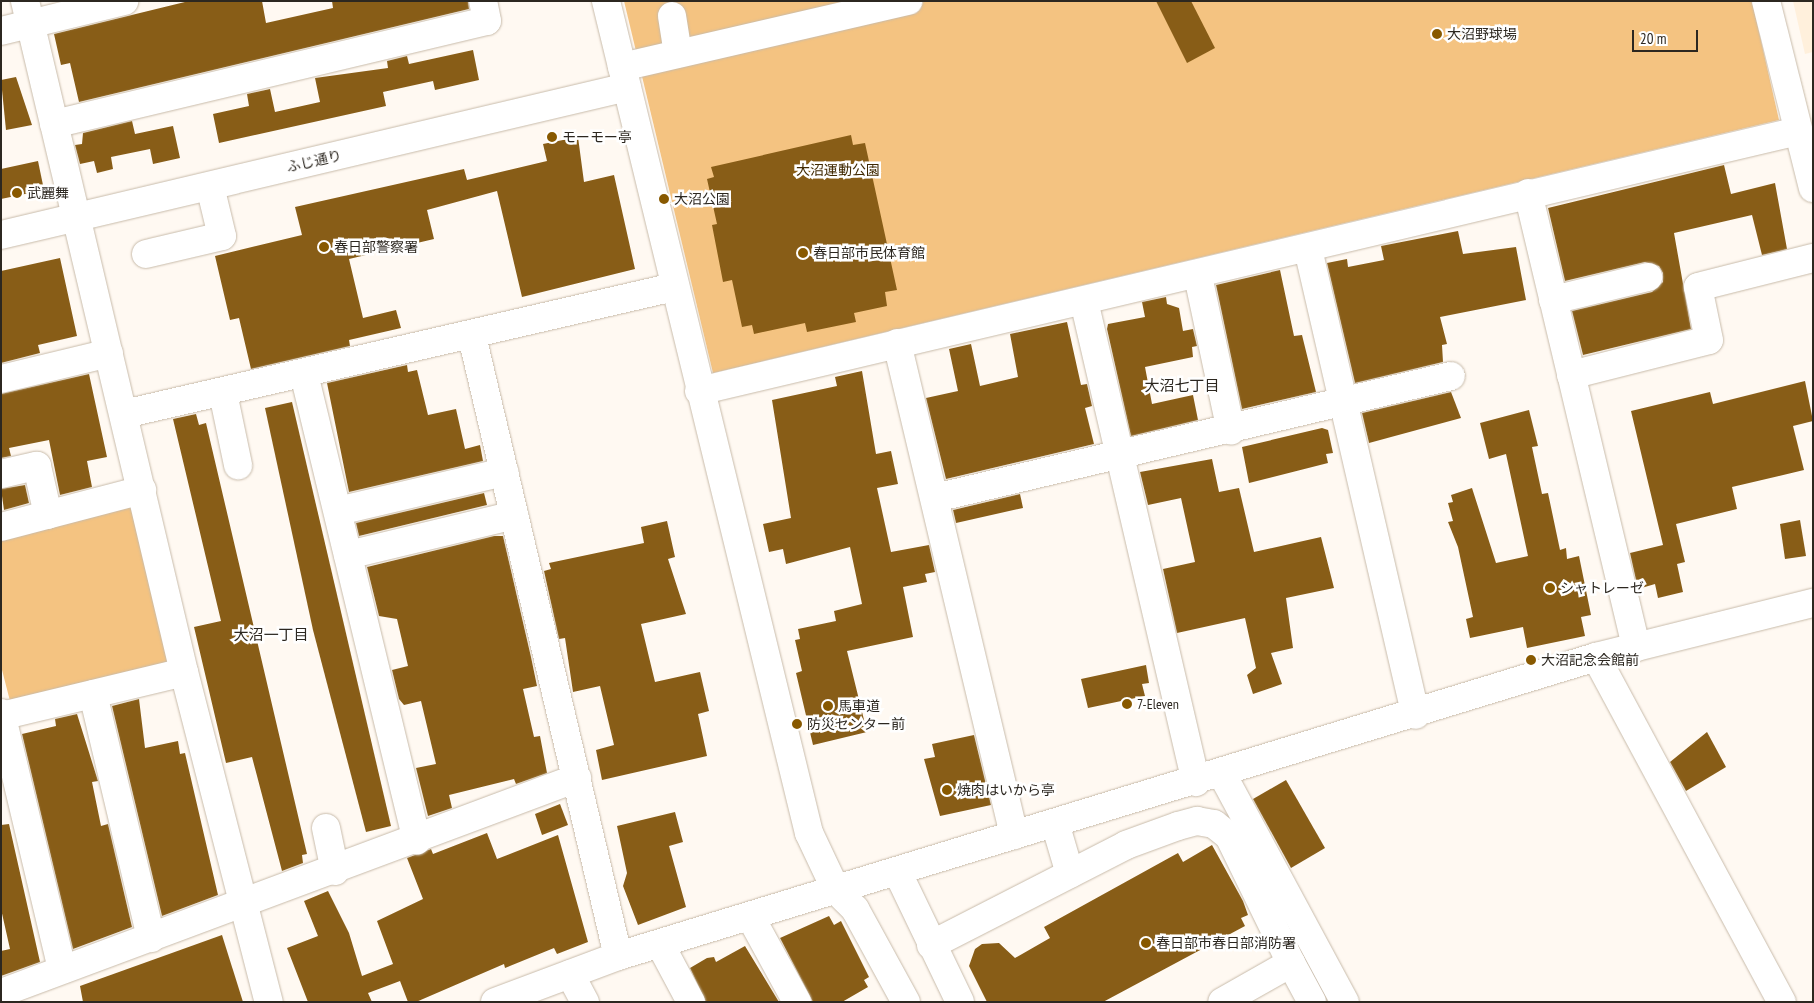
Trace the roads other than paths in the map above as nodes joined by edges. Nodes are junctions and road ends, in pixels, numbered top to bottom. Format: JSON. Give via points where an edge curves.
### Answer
{"nodes":[{"id":1,"x":124,"y":1,"type":"edge"},
{"id":2,"x":483,"y":1,"type":"edge"},
{"id":3,"x":606,"y":1,"type":"edge"},
{"id":4,"x":908,"y":1,"type":"edge"},
{"id":5,"x":1766,"y":1,"type":"edge"},
{"id":6,"x":833,"y":10,"type":"edge"},
{"id":7,"x":28,"y":13,"type":"edge"},
{"id":8,"x":672,"y":16,"type":"dead end"},
{"id":9,"x":1,"y":31,"type":"edge"},
{"id":10,"x":678,"y":54,"type":"junction"},
{"id":11,"x":624,"y":77,"type":"junction"},
{"id":12,"x":54,"y":124,"type":"junction"},
{"id":13,"x":1798,"y":131,"type":"junction"},
{"id":14,"x":210,"y":186,"type":"junction"},
{"id":15,"x":1813,"y":188,"type":"edge"},
{"id":16,"x":1528,"y":194,"type":"junction"},
{"id":17,"x":76,"y":218,"type":"junction"},
{"id":18,"x":1,"y":235,"type":"edge"},
{"id":19,"x":1308,"y":249,"type":"junction"},
{"id":20,"x":146,"y":254,"type":"dead end"},
{"id":21,"x":1813,"y":258,"type":"edge"},
{"id":22,"x":1198,"y":276,"type":"junction"},
{"id":23,"x":1648,"y":277,"type":"dead end"},
{"id":24,"x":674,"y":287,"type":"junction"},
{"id":25,"x":1553,"y":300,"type":"junction"},
{"id":26,"x":1084,"y":301,"type":"junction"},
{"id":27,"x":472,"y":336,"type":"junction"},
{"id":28,"x":897,"y":344,"type":"junction"},
{"id":29,"x":109,"y":352,"type":"junction"},
{"id":30,"x":304,"y":374,"type":"junction"},
{"id":31,"x":1571,"y":375,"type":"junction"},
{"id":32,"x":1451,"y":376,"type":"dead end"},
{"id":33,"x":1,"y":379,"type":"edge"},
{"id":34,"x":699,"y":391,"type":"junction"},
{"id":35,"x":223,"y":393,"type":"junction"},
{"id":36,"x":1344,"y":404,"type":"junction"},
{"id":37,"x":124,"y":414,"type":"junction"},
{"id":38,"x":1231,"y":431,"type":"junction"},
{"id":39,"x":1118,"y":458,"type":"junction"},
{"id":40,"x":238,"y":465,"type":"dead end"},
{"id":41,"x":504,"y":472,"type":"junction"},
{"id":42,"x":1,"y":474,"type":"edge"},
{"id":43,"x":142,"y":490,"type":"junction"},
{"id":44,"x":935,"y":498,"type":"junction"},
{"id":45,"x":338,"y":511,"type":"junction"},
{"id":46,"x":48,"y":515,"type":"junction"},
{"id":47,"x":514,"y":515,"type":"junction"},
{"id":48,"x":1,"y":527,"type":"edge"},
{"id":49,"x":348,"y":555,"type":"junction"},
{"id":50,"x":1813,"y":603,"type":"edge"},
{"id":51,"x":1636,"y":647,"type":"junction"},
{"id":52,"x":1596,"y":657,"type":"junction"},
{"id":53,"x":184,"y":672,"type":"junction"},
{"id":54,"x":93,"y":694,"type":"junction"},
{"id":55,"x":1,"y":715,"type":"edge"},
{"id":56,"x":1416,"y":715,"type":"junction"},
{"id":57,"x":1222,"y":774,"type":"junction"},
{"id":58,"x":577,"y":778,"type":"junction"},
{"id":59,"x":1196,"y":782,"type":"junction"},
{"id":60,"x":1168,"y":790,"type":"junction"},
{"id":61,"x":1055,"y":823,"type":"junction"},
{"id":62,"x":1178,"y":826,"type":"junction"},
{"id":63,"x":326,"y":828,"type":"dead end"},
{"id":64,"x":1014,"y":835,"type":"junction"},
{"id":65,"x":417,"y":840,"type":"junction"},
{"id":66,"x":335,"y":871,"type":"junction"},
{"id":67,"x":897,"y":871,"type":"junction"},
{"id":68,"x":1070,"y":874,"type":"junction"},
{"id":69,"x":836,"y":890,"type":"junction"},
{"id":70,"x":245,"y":904,"type":"junction"},
{"id":71,"x":750,"y":916,"type":"junction"},
{"id":72,"x":151,"y":938,"type":"junction"},
{"id":73,"x":660,"y":944,"type":"junction"},
{"id":74,"x":931,"y":946,"type":"junction"},
{"id":75,"x":618,"y":956,"type":"junction"},
{"id":76,"x":1291,"y":963,"type":"junction"},
{"id":77,"x":62,"y":969,"type":"junction"},
{"id":78,"x":570,"y":974,"type":"junction"},
{"id":79,"x":1,"y":992,"type":"edge"},
{"id":80,"x":269,"y":1002,"type":"edge"},
{"id":81,"x":495,"y":1002,"type":"edge"},
{"id":82,"x":585,"y":1002,"type":"edge"},
{"id":83,"x":691,"y":1002,"type":"edge"},
{"id":84,"x":797,"y":1002,"type":"edge"},
{"id":85,"x":906,"y":1002,"type":"edge"},
{"id":86,"x":960,"y":1002,"type":"edge"},
{"id":87,"x":1222,"y":1002,"type":"edge"},
{"id":88,"x":1312,"y":1002,"type":"edge"},
{"id":89,"x":1345,"y":1002,"type":"edge"},
{"id":90,"x":1782,"y":1002,"type":"edge"}],
"edges":[{"from":1,"to":7,"type":"street"},
{"from":2,"to":12,"type":"street","via":[[487,21]]},
{"from":3,"to":11,"type":"street"},
{"from":4,"to":6,"type":"street","name":"ふじ通り"},
{"from":5,"to":13,"type":"street"},
{"from":6,"to":10,"type":"street","name":"ふじ通り"},
{"from":7,"to":9,"type":"street"},
{"from":7,"to":12,"type":"street"},
{"from":8,"to":10,"type":"street"},
{"from":10,"to":11,"type":"street","name":"ふじ通り"},
{"from":11,"to":14,"type":"street","name":"ふじ通り"},
{"from":11,"to":24,"type":"street"},
{"from":12,"to":17,"type":"street"},
{"from":13,"to":15,"type":"street"},
{"from":13,"to":16,"type":"street"},
{"from":14,"to":17,"type":"street","name":"ふじ通り"},
{"from":14,"to":20,"type":"street","via":[[222,236]]},
{"from":16,"to":19,"type":"street"},
{"from":16,"to":25,"type":"street"},
{"from":17,"to":18,"type":"street","name":"ふじ通り"},
{"from":17,"to":29,"type":"street"},
{"from":19,"to":22,"type":"street"},
{"from":19,"to":36,"type":"street"},
{"from":21,"to":31,"type":"street","via":[[1698,287],[1709,340]]},
{"from":22,"to":26,"type":"street"},
{"from":22,"to":38,"type":"street"},
{"from":23,"to":25,"type":"street"},
{"from":24,"to":27,"type":"street"},
{"from":24,"to":34,"type":"street"},
{"from":25,"to":31,"type":"street"},
{"from":26,"to":28,"type":"street"},
{"from":26,"to":39,"type":"street"},
{"from":27,"to":30,"type":"street"},
{"from":27,"to":41,"type":"street"},
{"from":28,"to":34,"type":"street"},
{"from":28,"to":44,"type":"street"},
{"from":29,"to":33,"type":"street"},
{"from":29,"to":37,"type":"street"},
{"from":30,"to":35,"type":"street"},
{"from":30,"to":45,"type":"street"},
{"from":31,"to":51,"type":"street"},
{"from":32,"to":36,"type":"street"},
{"from":34,"to":69,"type":"street","via":[[792,776],[808,833]]},
{"from":35,"to":37,"type":"street"},
{"from":35,"to":40,"type":"street"},
{"from":36,"to":38,"type":"street"},
{"from":36,"to":56,"type":"street"},
{"from":37,"to":43,"type":"street"},
{"from":38,"to":39,"type":"street"},
{"from":39,"to":44,"type":"street"},
{"from":39,"to":59,"type":"street"},
{"from":41,"to":45,"type":"street"},
{"from":41,"to":47,"type":"street"},
{"from":42,"to":46,"type":"street","via":[[37,466]]},
{"from":43,"to":46,"type":"street"},
{"from":43,"to":53,"type":"street"},
{"from":44,"to":64,"type":"street"},
{"from":45,"to":49,"type":"street"},
{"from":46,"to":48,"type":"street"},
{"from":47,"to":49,"type":"street"},
{"from":47,"to":58,"type":"street"},
{"from":49,"to":65,"type":"street"},
{"from":50,"to":51,"type":"street"},
{"from":51,"to":52,"type":"street"},
{"from":52,"to":56,"type":"street"},
{"from":52,"to":90,"type":"street"},
{"from":53,"to":54,"type":"street"},
{"from":53,"to":70,"type":"street"},
{"from":54,"to":55,"type":"street"},
{"from":54,"to":72,"type":"street"},
{"from":55,"to":77,"type":"street"},
{"from":56,"to":57,"type":"street"},
{"from":57,"to":59,"type":"street"},
{"from":57,"to":89,"type":"street"},
{"from":58,"to":65,"type":"street"},
{"from":58,"to":75,"type":"street"},
{"from":59,"to":60,"type":"street"},
{"from":60,"to":61,"type":"street"},
{"from":60,"to":62,"type":"street"},
{"from":61,"to":64,"type":"street"},
{"from":61,"to":68,"type":"street"},
{"from":62,"to":68,"type":"street"},
{"from":62,"to":76,"type":"street","via":[[1197,821],[1214,824],[1229,836]]},
{"from":63,"to":66,"type":"street"},
{"from":64,"to":67,"type":"street"},
{"from":65,"to":66,"type":"street"},
{"from":66,"to":70,"type":"street"},
{"from":67,"to":69,"type":"street"},
{"from":67,"to":74,"type":"street"},
{"from":68,"to":74,"type":"street"},
{"from":69,"to":71,"type":"street"},
{"from":69,"to":85,"type":"street","via":[[855,909]]},
{"from":70,"to":72,"type":"street"},
{"from":70,"to":80,"type":"street"},
{"from":71,"to":73,"type":"street"},
{"from":71,"to":84,"type":"street"},
{"from":72,"to":77,"type":"street"},
{"from":73,"to":75,"type":"street"},
{"from":73,"to":83,"type":"street"},
{"from":74,"to":86,"type":"street"},
{"from":75,"to":78,"type":"street"},
{"from":76,"to":87,"type":"street"},
{"from":76,"to":88,"type":"street"},
{"from":77,"to":79,"type":"street"},
{"from":78,"to":81,"type":"street"},
{"from":78,"to":82,"type":"street"}]}
